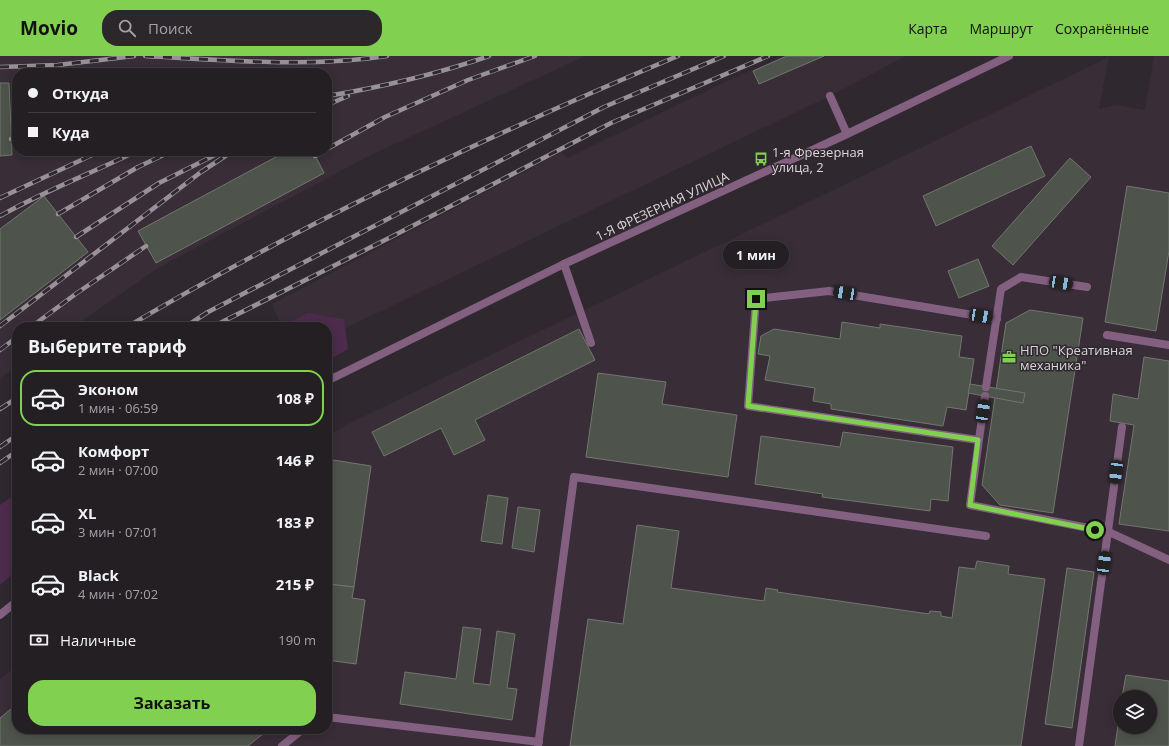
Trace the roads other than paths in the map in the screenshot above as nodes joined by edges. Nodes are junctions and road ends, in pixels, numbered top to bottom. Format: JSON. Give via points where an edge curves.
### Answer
{"nodes":[{"id":1,"x":1009,"y":56,"type":"edge"},
{"id":2,"x":830,"y":96,"type":"dead end"},
{"id":3,"x":846,"y":134,"type":"junction"},
{"id":4,"x":564,"y":264,"type":"junction"},
{"id":5,"x":1087,"y":288,"type":"dead end"},
{"id":6,"x":997,"y":319,"type":"junction"},
{"id":7,"x":1107,"y":336,"type":"dead end"},
{"id":8,"x":591,"y":343,"type":"dead end"},
{"id":9,"x":1169,"y":345,"type":"edge"},
{"id":10,"x":332,"y":379,"type":"edge"},
{"id":11,"x":986,"y":387,"type":"dead end"},
{"id":12,"x":985,"y":396,"type":"dead end"},
{"id":13,"x":1122,"y":427,"type":"dead end"},
{"id":14,"x":978,"y":440,"type":"junction"},
{"id":15,"x":1109,"y":532,"type":"junction"},
{"id":16,"x":986,"y":536,"type":"dead end"},
{"id":17,"x":1169,"y":560,"type":"edge"},
{"id":18,"x":12,"y":605,"type":"edge"},
{"id":19,"x":0,"y":615,"type":"edge"},
{"id":20,"x":332,"y":718,"type":"edge"},
{"id":21,"x":297,"y":734,"type":"edge"},
{"id":22,"x":538,"y":744,"type":"edge"},
{"id":23,"x":282,"y":746,"type":"edge"},
{"id":24,"x":1079,"y":746,"type":"edge"}],
"edges":[{"from":1,"to":3,"type":"street","name":"1-Я ФРЕЗЕРНАЯ УЛИЦА"},
{"from":2,"to":3,"type":"street"},
{"from":3,"to":4,"type":"street","name":"1-Я ФРЕЗЕРНАЯ УЛИЦА"},
{"from":4,"to":8,"type":"street"},
{"from":4,"to":10,"type":"street","name":"1-Я ФРЕЗЕРНАЯ УЛИЦА"},
{"from":5,"to":6,"type":"street","via":[[1021,277],[1001,288]]},
{"from":6,"to":11,"type":"street"},
{"from":6,"to":14,"type":"street","via":[[829,291],[756,299],[748,406]]},
{"from":7,"to":9,"type":"street"},
{"from":12,"to":14,"type":"street"},
{"from":13,"to":15,"type":"street"},
{"from":14,"to":15,"type":"street","via":[[970,505]]},
{"from":15,"to":17,"type":"street"},
{"from":15,"to":24,"type":"street"},
{"from":16,"to":22,"type":"street","via":[[574,477]]},
{"from":18,"to":19,"type":"street"},
{"from":20,"to":22,"type":"street"},
{"from":21,"to":23,"type":"street"}]}
